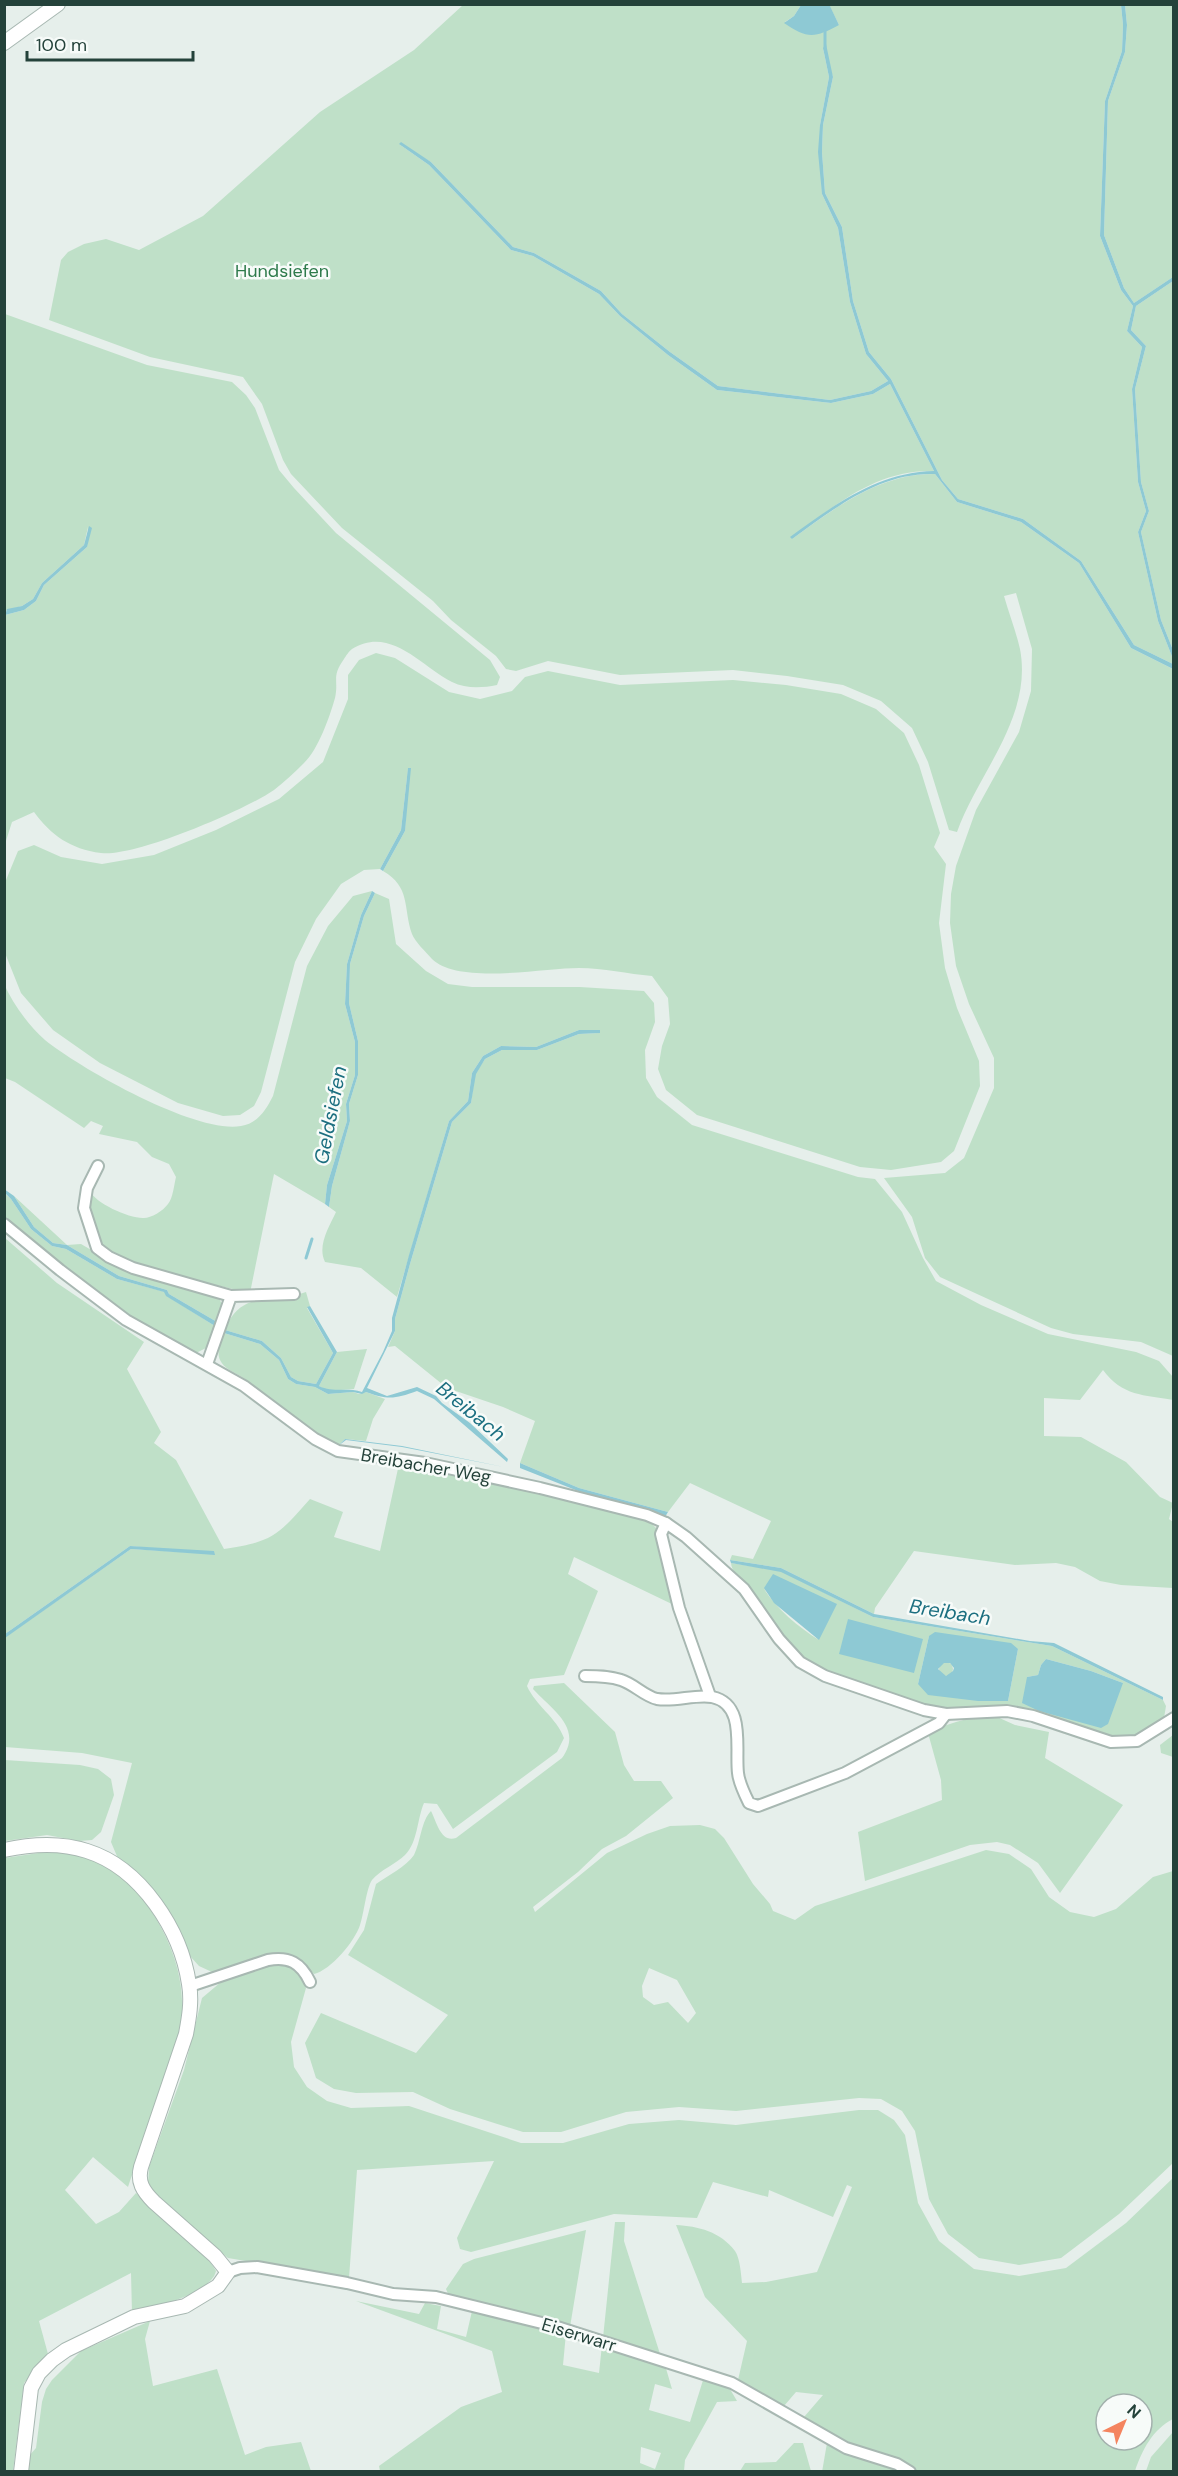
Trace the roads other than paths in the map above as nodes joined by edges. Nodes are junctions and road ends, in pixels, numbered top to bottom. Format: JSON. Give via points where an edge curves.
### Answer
{"nodes":[{"id":1,"x":58,"y":4,"type":"edge"},
{"id":2,"x":4,"y":44,"type":"edge"},
{"id":3,"x":98,"y":1166,"type":"dead end"},
{"id":4,"x":4,"y":1224,"type":"edge"},
{"id":5,"x":294,"y":1294,"type":"dead end"},
{"id":6,"x":231,"y":1296,"type":"junction"},
{"id":7,"x":207,"y":1364,"type":"junction"},
{"id":8,"x":666,"y":1523,"type":"junction"},
{"id":9,"x":585,"y":1676,"type":"dead end"},
{"id":10,"x":710,"y":1696,"type":"junction"},
{"id":11,"x":946,"y":1714,"type":"junction"},
{"id":12,"x":1173,"y":1718,"type":"edge"},
{"id":13,"x":4,"y":1850,"type":"edge"},
{"id":14,"x":310,"y":1983,"type":"dead end"},
{"id":15,"x":190,"y":1986,"type":"junction"},
{"id":16,"x":228,"y":2272,"type":"junction"},
{"id":17,"x":21,"y":2472,"type":"edge"},
{"id":18,"x":910,"y":2472,"type":"edge"}],
"edges":[{"from":1,"to":2,"type":"street"},
{"from":3,"to":6,"type":"street","via":[[87,1188],[84,1208],[97,1248],[133,1268]]},
{"from":4,"to":7,"type":"street","name":"Breibacher Weg","via":[[126,1320]]},
{"from":5,"to":6,"type":"street"},
{"from":6,"to":7,"type":"street"},
{"from":7,"to":8,"type":"street","name":"Breibacher Weg","via":[[244,1386],[315,1440],[338,1451],[426,1463],[647,1515]]},
{"from":8,"to":10,"type":"street","via":[[661,1534],[679,1608]]},
{"from":8,"to":11,"type":"street","name":"Breibacher Weg","via":[[740,1584],[789,1651],[811,1670],[892,1701]]},
{"from":9,"to":10,"type":"street","via":[[621,1680],[660,1699]]},
{"from":10,"to":11,"type":"street","via":[[725,1704],[735,1717],[738,1774],[749,1803],[758,1806],[866,1763],[939,1723]]},
{"from":11,"to":12,"type":"street","name":"Breibacher Weg","via":[[1007,1711],[1125,1743],[1145,1738]]},
{"from":13,"to":15,"type":"street","via":[[33,1845],[75,1848],[100,1856],[129,1876],[169,1927]]},
{"from":14,"to":15,"type":"street","via":[[301,1967],[282,1958]]},
{"from":15,"to":16,"type":"street","via":[[186,2034],[139,2179],[145,2193]]},
{"from":16,"to":17,"type":"street","via":[[218,2286],[185,2306],[134,2317],[52,2360],[31,2388]]},
{"from":16,"to":18,"type":"street","name":"Eiserwarr","via":[[257,2267],[393,2294],[436,2297],[554,2326],[732,2383],[846,2448],[897,2463]]}]}
